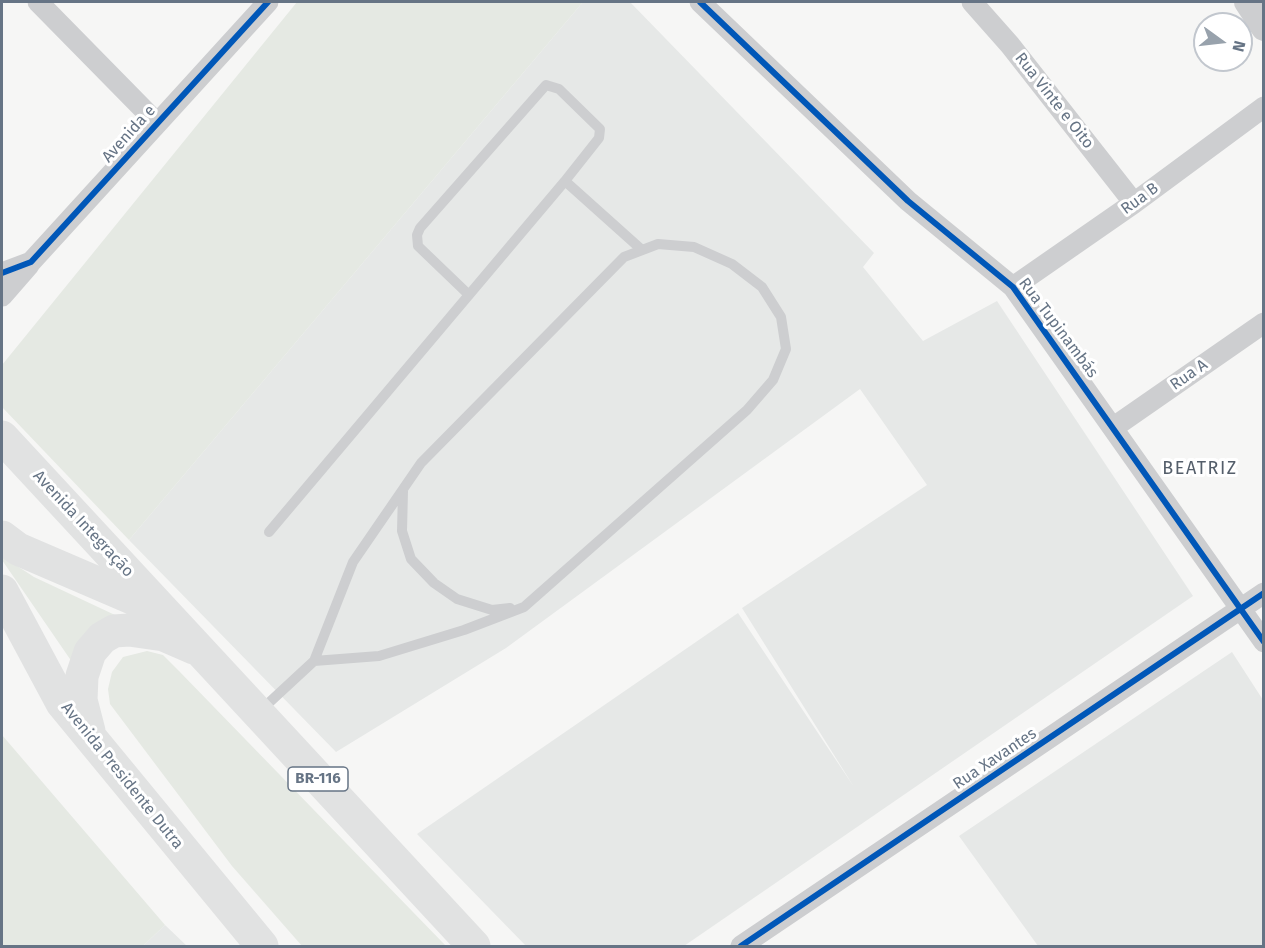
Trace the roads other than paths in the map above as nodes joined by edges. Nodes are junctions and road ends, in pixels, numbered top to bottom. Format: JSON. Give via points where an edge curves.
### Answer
{"nodes":[{"id":1,"x":38,"y":2,"type":"edge"},
{"id":2,"x":268,"y":2,"type":"edge"},
{"id":3,"x":700,"y":2,"type":"edge"},
{"id":4,"x":972,"y":2,"type":"edge"},
{"id":5,"x":1246,"y":2,"type":"edge"},
{"id":6,"x":1263,"y":28,"type":"edge"},
{"id":7,"x":1263,"y":107,"type":"edge"},
{"id":8,"x":157,"y":123,"type":"junction"},
{"id":9,"x":565,"y":181,"type":"junction"},
{"id":10,"x":1134,"y":203,"type":"junction"},
{"id":11,"x":642,"y":250,"type":"junction"},
{"id":12,"x":31,"y":262,"type":"junction"},
{"id":13,"x":2,"y":273,"type":"edge"},
{"id":14,"x":1013,"y":286,"type":"junction"},
{"id":15,"x":469,"y":295,"type":"junction"},
{"id":16,"x":2,"y":296,"type":"edge"},
{"id":17,"x":1263,"y":323,"type":"edge"},
{"id":18,"x":1114,"y":427,"type":"junction"},
{"id":19,"x":2,"y":437,"type":"edge"},
{"id":20,"x":403,"y":491,"type":"junction"},
{"id":21,"x":269,"y":532,"type":"dead end"},
{"id":22,"x":2,"y":537,"type":"edge"},
{"id":23,"x":2,"y":591,"type":"edge"},
{"id":24,"x":1263,"y":593,"type":"edge"},
{"id":25,"x":524,"y":608,"type":"junction"},
{"id":26,"x":1241,"y":608,"type":"junction"},
{"id":27,"x":163,"y":611,"type":"junction"},
{"id":28,"x":1263,"y":642,"type":"edge"},
{"id":29,"x":199,"y":650,"type":"junction"},
{"id":30,"x":314,"y":661,"type":"junction"},
{"id":31,"x":257,"y":713,"type":"junction"},
{"id":32,"x":94,"y":745,"type":"junction"},
{"id":33,"x":262,"y":946,"type":"edge"},
{"id":34,"x":474,"y":946,"type":"edge"},
{"id":35,"x":741,"y":946,"type":"edge"}],
"edges":[{"from":1,"to":8,"type":"street"},
{"from":2,"to":8,"type":"street","name":"Avenida e"},
{"from":3,"to":14,"type":"street","name":"Rua Tupinambás","via":[[908,201]]},
{"from":4,"to":10,"type":"street","name":"Rua Vinte e Oito"},
{"from":5,"to":6,"type":"street"},
{"from":7,"to":10,"type":"street","name":"Rua B"},
{"from":8,"to":12,"type":"street","name":"Avenida e"},
{"from":9,"to":11,"type":"lane"},
{"from":9,"to":15,"type":"lane"},
{"from":9,"to":15,"type":"lane","via":[[599,138],[600,129],[559,89],[546,85],[417,235],[418,246]]},
{"from":10,"to":14,"type":"street","name":"Rua B"},
{"from":11,"to":20,"type":"lane","via":[[624,257],[421,463]]},
{"from":11,"to":25,"type":"lane","via":[[658,244],[694,247],[732,264],[762,287],[782,317],[786,349],[773,380],[747,410]]},
{"from":12,"to":13,"type":"street","name":"Avenida e"},
{"from":12,"to":16,"type":"street"},
{"from":14,"to":18,"type":"street","name":"Rua Tupinambás"},
{"from":15,"to":21,"type":"lane"},
{"from":17,"to":18,"type":"street","name":"Rua A"},
{"from":18,"to":26,"type":"street","name":"Rua Tupinambás"},
{"from":19,"to":27,"type":"highway","name":"Avenida Integração"},
{"from":20,"to":25,"type":"lane","via":[[402,531],[411,559],[434,583],[457,599],[492,610]]},
{"from":20,"to":30,"type":"lane","via":[[353,562]]},
{"from":22,"to":27,"type":"highway","number":"BR-116","via":[[18,549]]},
{"from":23,"to":32,"type":"highway","name":"Avenida Presidente Dutra","via":[[62,703]]},
{"from":24,"to":26,"type":"street","name":"Rua Xavantes"},
{"from":25,"to":30,"type":"lane","via":[[379,656]]},
{"from":26,"to":28,"type":"street","name":"Rua Tupinambás"},
{"from":26,"to":35,"type":"street","name":"Rua Xavantes"},
{"from":27,"to":29,"type":"highway","number":"BR-116"},
{"from":29,"to":31,"type":"highway","number":"BR-116"},
{"from":29,"to":32,"type":"highway","via":[[164,635],[142,631],[114,631],[102,638],[84,663],[80,688]]},
{"from":30,"to":31,"type":"lane"},
{"from":31,"to":34,"type":"highway","number":"BR-116"},
{"from":32,"to":33,"type":"highway","name":"Avenida Presidente Dutra"}]}
